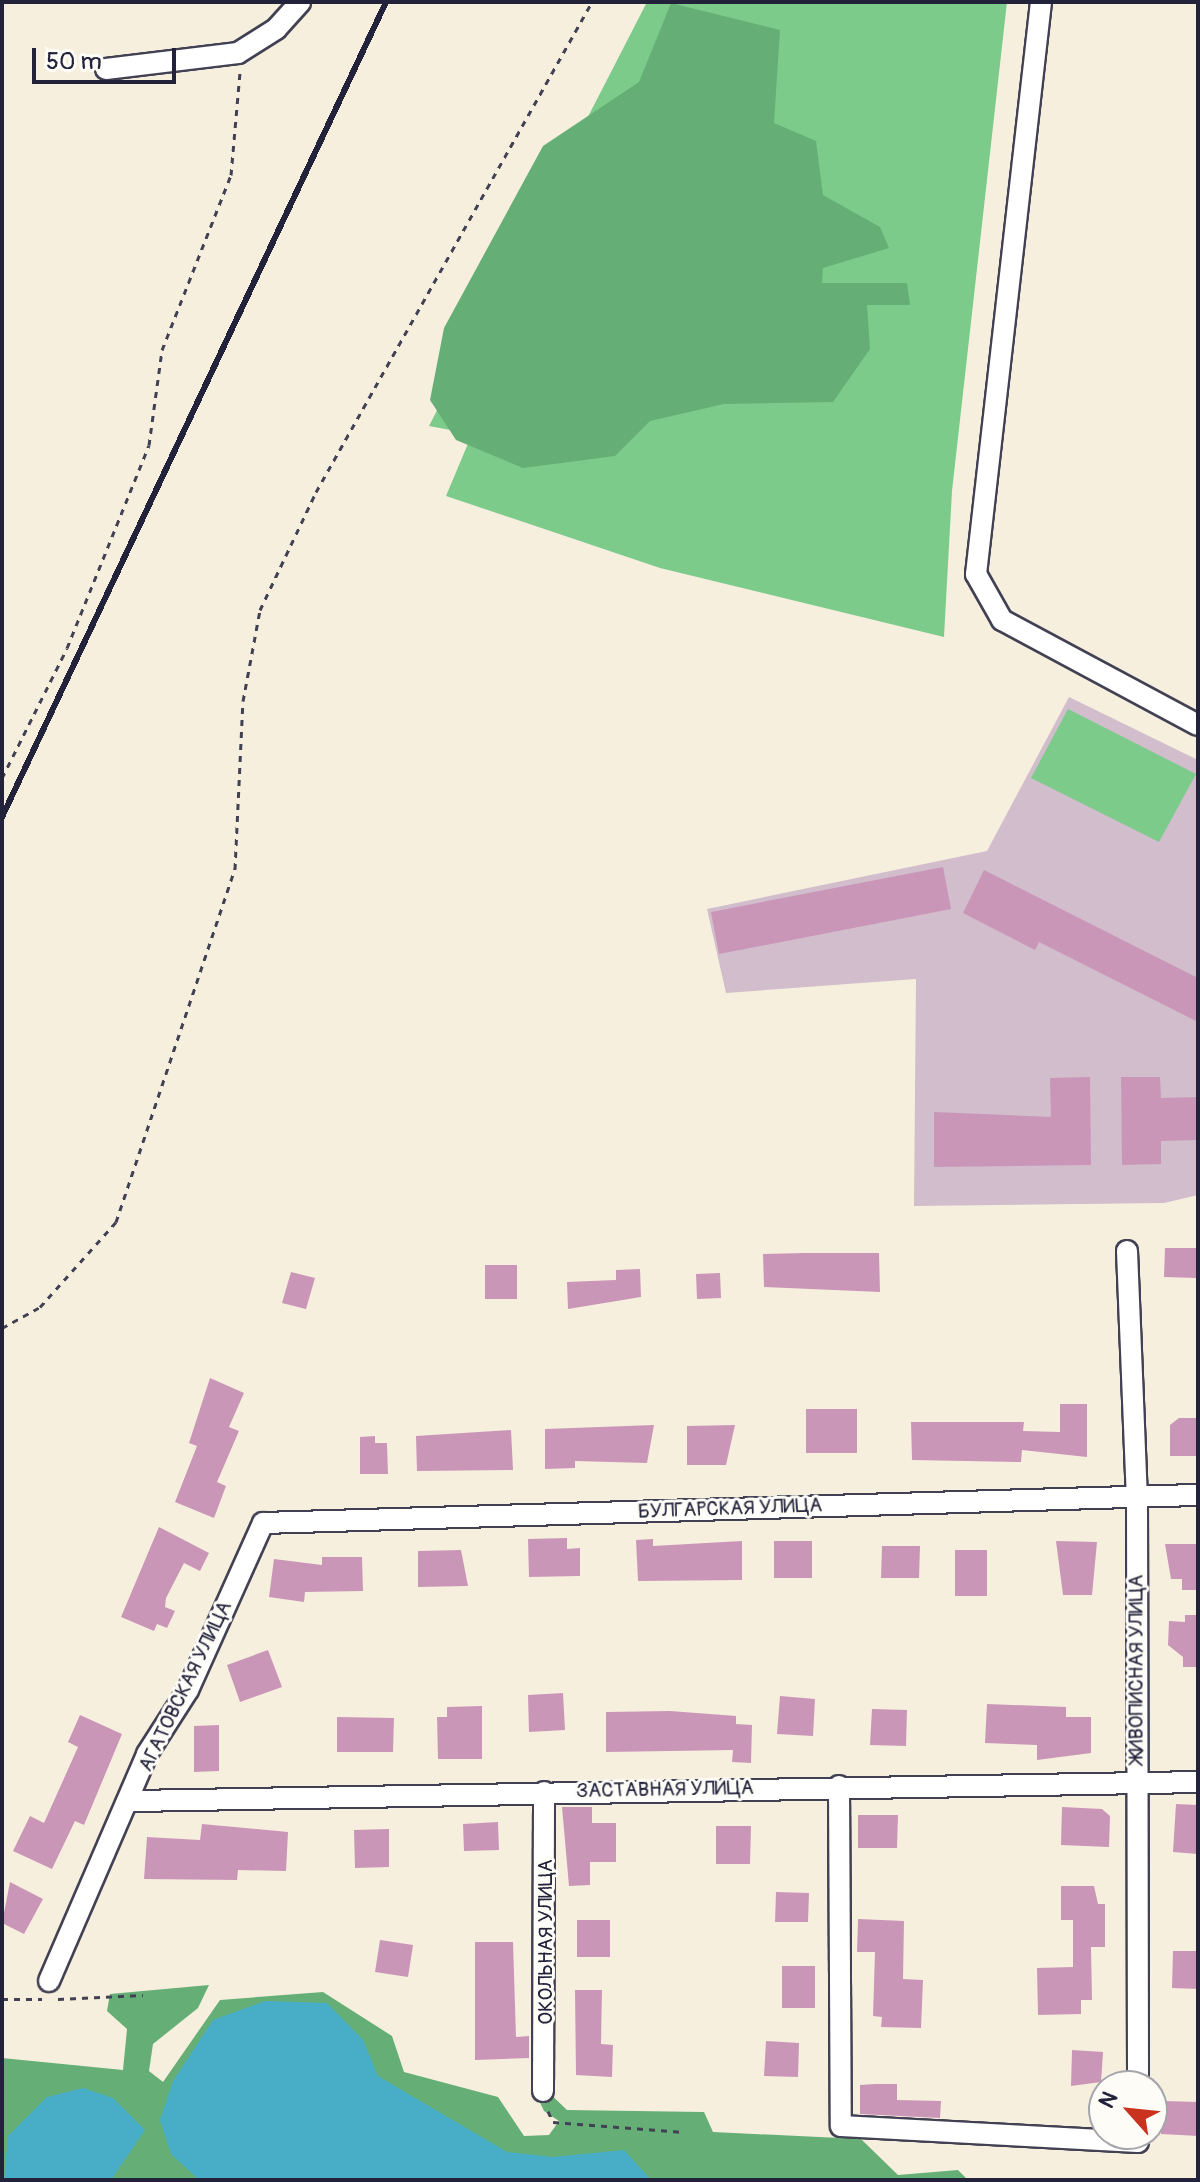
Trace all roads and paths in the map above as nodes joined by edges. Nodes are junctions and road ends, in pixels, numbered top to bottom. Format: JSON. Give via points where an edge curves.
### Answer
{"nodes":[{"id":1,"x":300,"y":2,"type":"edge"},
{"id":2,"x":592,"y":2,"type":"edge"},
{"id":3,"x":1041,"y":2,"type":"edge"},
{"id":4,"x":238,"y":53,"type":"junction"},
{"id":5,"x":106,"y":69,"type":"dead end"},
{"id":6,"x":1198,"y":725,"type":"edge"},
{"id":7,"x":2,"y":778,"type":"edge"},
{"id":8,"x":1127,"y":1251,"type":"dead end"},
{"id":9,"x":2,"y":1328,"type":"edge"},
{"id":10,"x":1198,"y":1495,"type":"edge"},
{"id":11,"x":1137,"y":1496,"type":"junction"},
{"id":12,"x":263,"y":1523,"type":"joint"},
{"id":13,"x":1136,"y":1782,"type":"junction"},
{"id":14,"x":1198,"y":1782,"type":"edge"},
{"id":15,"x":839,"y":1786,"type":"junction"},
{"id":16,"x":544,"y":1792,"type":"junction"},
{"id":17,"x":133,"y":1801,"type":"junction"},
{"id":18,"x":49,"y":1981,"type":"dead end"},
{"id":19,"x":143,"y":1995,"type":"dead end"},
{"id":20,"x":2,"y":1999,"type":"edge"},
{"id":21,"x":1138,"y":2070,"type":"edge"},
{"id":22,"x":543,"y":2091,"type":"joint"},
{"id":23,"x":684,"y":2132,"type":"dead end"},
{"id":24,"x":1088,"y":2136,"type":"edge"}],
"edges":[{"from":1,"to":4,"type":"street","via":[[276,29]]},
{"from":2,"to":9,"type":"path","via":[[316,492],[260,610],[243,701],[235,869],[116,1222],[40,1307]]},
{"from":3,"to":6,"type":"street","via":[[976,574],[1002,620]]},
{"from":4,"to":5,"type":"street"},
{"from":4,"to":7,"type":"path","via":[[242,104],[231,175],[162,350],[149,445],[82,611]]},
{"from":8,"to":11,"type":"street","name":"ЖИВОПИСНАЯ УЛИЦА"},
{"from":10,"to":11,"type":"street","name":"БУЛГАРСКАЯ УЛИЦА"},
{"from":11,"to":12,"type":"street","name":"БУЛГАРСКАЯ УЛИЦА"},
{"from":11,"to":13,"type":"street","name":"ЖИВОПИСНАЯ УЛИЦА"},
{"from":12,"to":17,"type":"street","name":"АГАТОВСКАЯ УЛИЦА","via":[[188,1690],[147,1754]]},
{"from":13,"to":14,"type":"street","name":"ЗАСТАВНАЯ УЛИЦА"},
{"from":13,"to":15,"type":"street","name":"ЗАСТАВНАЯ УЛИЦА"},
{"from":13,"to":21,"type":"street","name":"ЖИВОПИСНАЯ УЛИЦА"},
{"from":15,"to":16,"type":"street","name":"ЗАСТАВНАЯ УЛИЦА"},
{"from":15,"to":24,"type":"street","via":[[841,2126]]},
{"from":16,"to":17,"type":"street","name":"ЗАСТАВНАЯ УЛИЦА"},
{"from":16,"to":22,"type":"street","name":"ОКОЛЬНАЯ УЛИЦА"},
{"from":17,"to":18,"type":"street","name":"АГАТОВСКАЯ УЛИЦА"},
{"from":19,"to":20,"type":"path"},
{"from":22,"to":23,"type":"path","via":[[553,2122]]}]}
